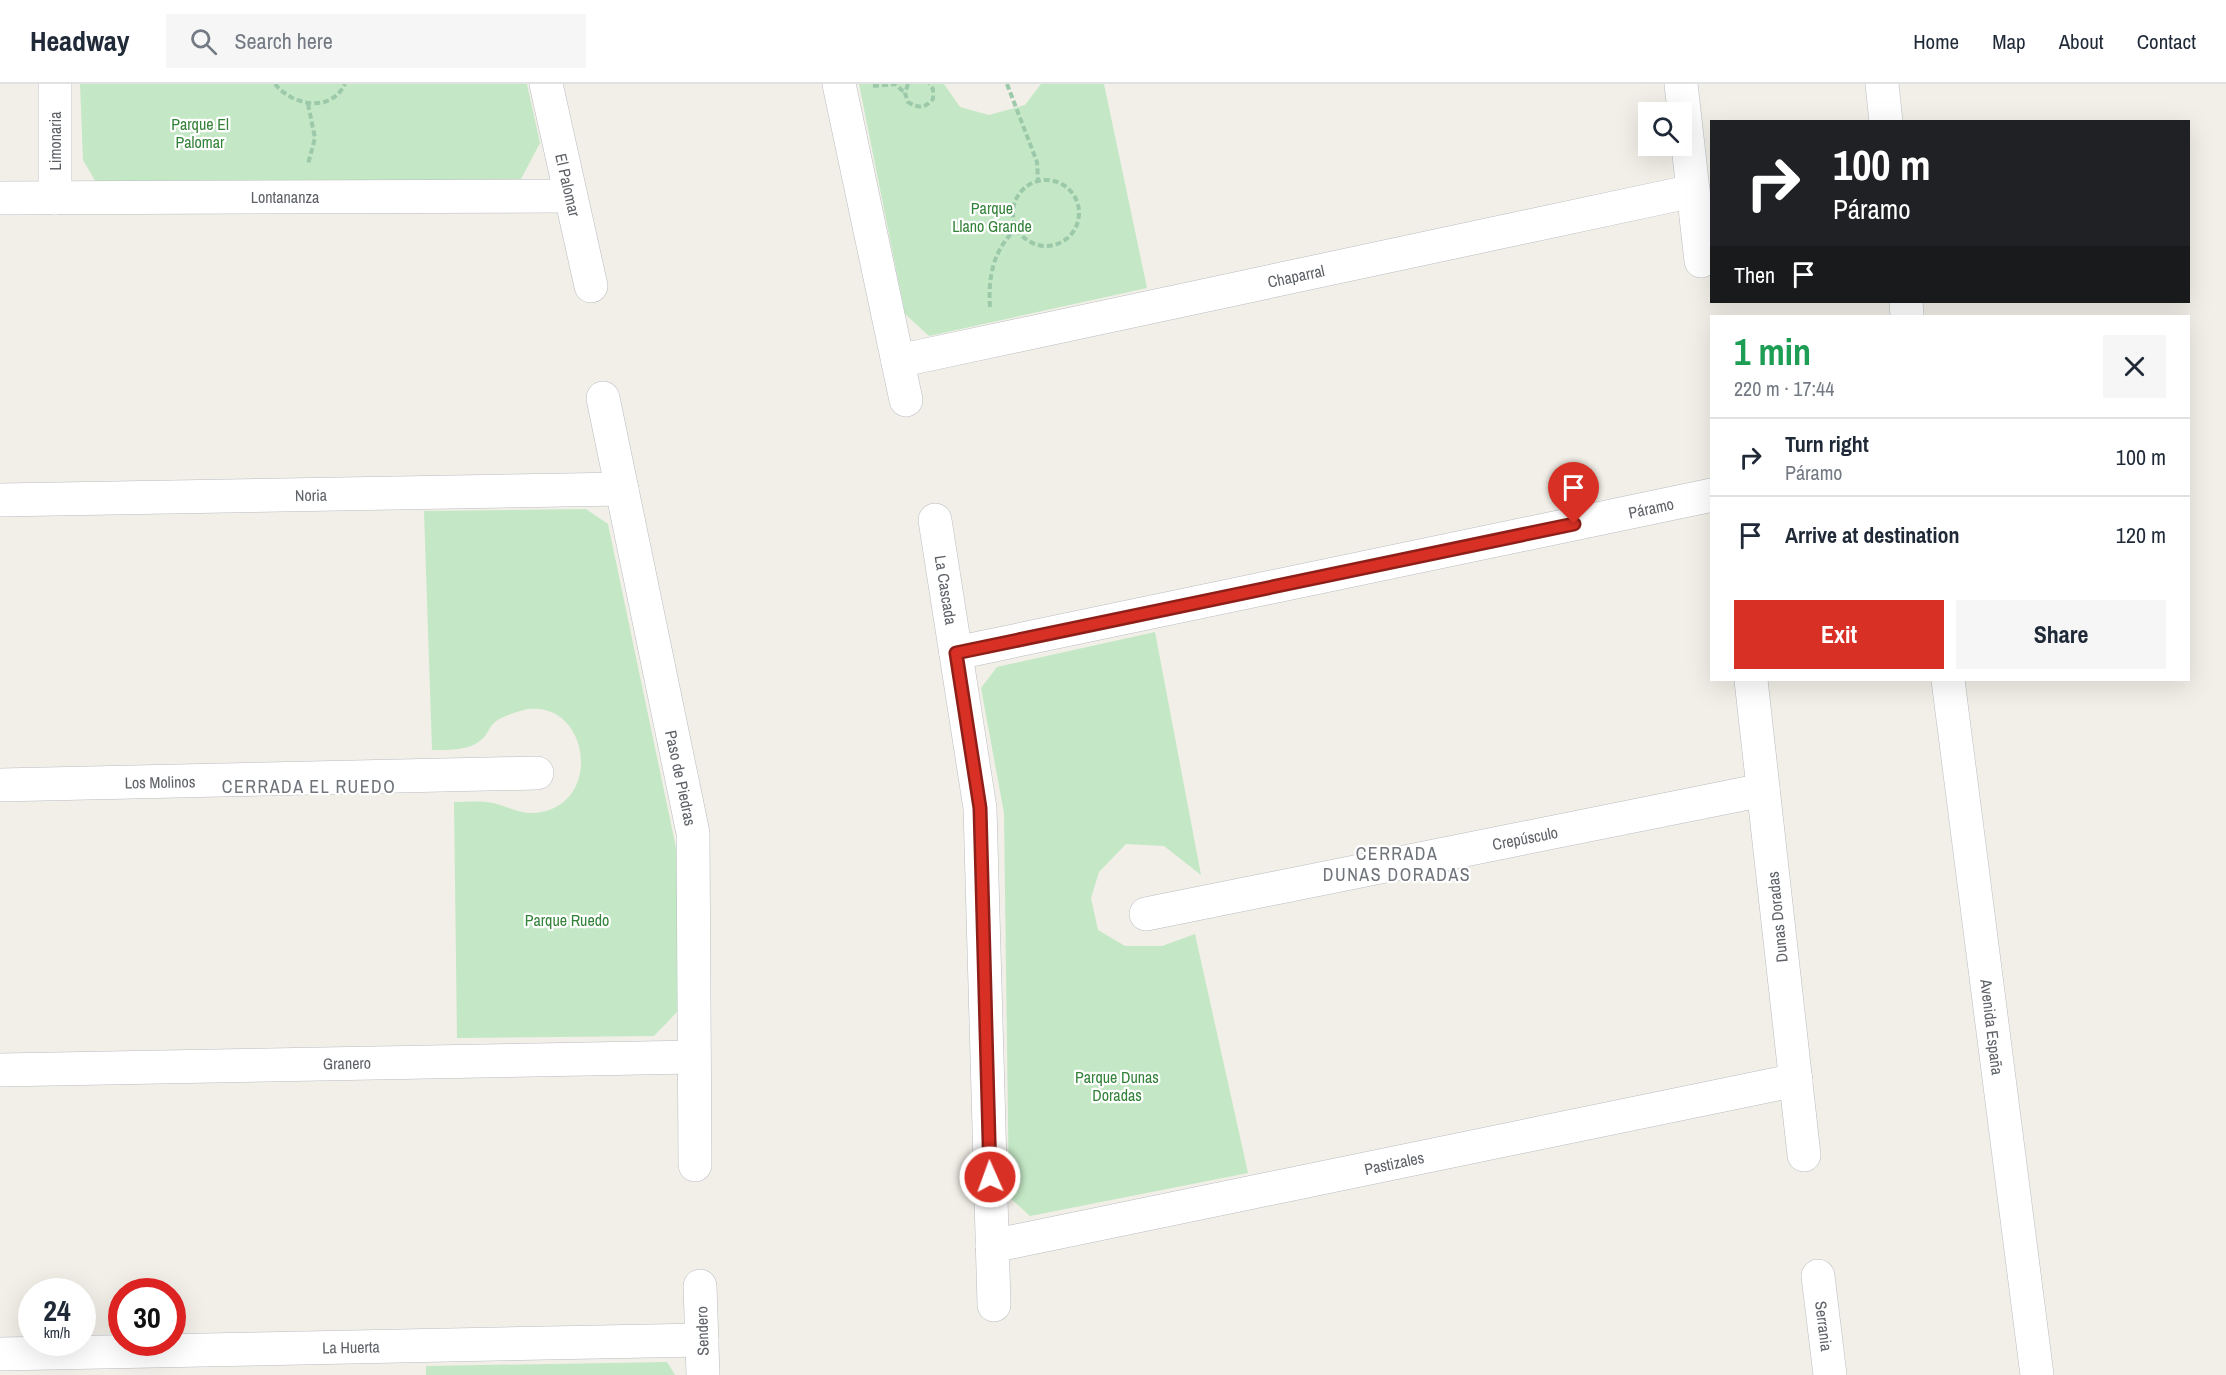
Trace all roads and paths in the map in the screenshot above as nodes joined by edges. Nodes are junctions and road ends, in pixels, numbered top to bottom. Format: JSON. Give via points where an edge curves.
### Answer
{"nodes":[{"id":1,"x":55,"y":84,"type":"edge"},
{"id":2,"x":274,"y":84,"type":"edge"},
{"id":3,"x":345,"y":84,"type":"edge"},
{"id":4,"x":546,"y":84,"type":"edge"},
{"id":5,"x":839,"y":84,"type":"edge"},
{"id":6,"x":908,"y":84,"type":"edge"},
{"id":7,"x":929,"y":84,"type":"edge"},
{"id":8,"x":938,"y":84,"type":"edge"},
{"id":9,"x":1007,"y":84,"type":"edge"},
{"id":10,"x":1681,"y":84,"type":"edge"},
{"id":11,"x":1882,"y":84,"type":"edge"},
{"id":12,"x":933,"y":89,"type":"junction"},
{"id":13,"x":308,"y":104,"type":"junction"},
{"id":14,"x":1886,"y":120,"type":"edge"},
{"id":15,"x":305,"y":171,"type":"dead end"},
{"id":16,"x":1038,"y":180,"type":"junction"},
{"id":17,"x":1693,"y":191,"type":"junction"},
{"id":18,"x":570,"y":196,"type":"junction"},
{"id":19,"x":0,"y":198,"type":"edge"},
{"id":20,"x":55,"y":198,"type":"junction"},
{"id":21,"x":1016,"y":229,"type":"junction"},
{"id":22,"x":1701,"y":261,"type":"dead end"},
{"id":23,"x":591,"y":286,"type":"dead end"},
{"id":24,"x":992,"y":340,"type":"junction"},
{"id":25,"x":898,"y":360,"type":"junction"},
{"id":26,"x":603,"y":398,"type":"dead end"},
{"id":27,"x":906,"y":400,"type":"dead end"},
{"id":28,"x":622,"y":489,"type":"junction"},
{"id":29,"x":1710,"y":495,"type":"edge"},
{"id":30,"x":0,"y":500,"type":"edge"},
{"id":31,"x":935,"y":520,"type":"dead end"},
{"id":32,"x":956,"y":653,"type":"junction"},
{"id":33,"x":1750,"y":681,"type":"edge"},
{"id":34,"x":1948,"y":681,"type":"edge"},
{"id":35,"x":537,"y":773,"type":"dead end"},
{"id":36,"x":0,"y":785,"type":"edge"},
{"id":37,"x":1763,"y":790,"type":"junction"},
{"id":38,"x":1146,"y":914,"type":"dead end"},
{"id":39,"x":694,"y":1057,"type":"junction"},
{"id":40,"x":0,"y":1070,"type":"edge"},
{"id":41,"x":1796,"y":1080,"type":"junction"},
{"id":42,"x":1804,"y":1155,"type":"dead end"},
{"id":43,"x":695,"y":1165,"type":"dead end"},
{"id":44,"x":992,"y":1246,"type":"junction"},
{"id":45,"x":1818,"y":1276,"type":"dead end"},
{"id":46,"x":700,"y":1286,"type":"dead end"},
{"id":47,"x":994,"y":1305,"type":"dead end"},
{"id":48,"x":702,"y":1340,"type":"junction"},
{"id":49,"x":0,"y":1354,"type":"edge"},
{"id":50,"x":1821,"y":1373,"type":"edge"},
{"id":51,"x":703,"y":1375,"type":"edge"},
{"id":52,"x":2037,"y":1375,"type":"edge"}],
"edges":[{"from":1,"to":20,"type":"street","name":"Limonaria"},
{"from":2,"to":13,"type":"path","via":[[286,96]]},
{"from":3,"to":13,"type":"path","via":[[330,99]]},
{"from":4,"to":18,"type":"street","name":"El Palomar"},
{"from":5,"to":25,"type":"street"},
{"from":6,"to":12,"type":"path","via":[[908,102],[916,107],[926,106],[933,99]]},
{"from":7,"to":12,"type":"path"},
{"from":8,"to":12,"type":"path"},
{"from":9,"to":16,"type":"path","via":[[1037,162]]},
{"from":10,"to":17,"type":"street"},
{"from":11,"to":14,"type":"street"},
{"from":13,"to":15,"type":"path","via":[[315,148]]},
{"from":16,"to":21,"type":"path","via":[[1018,194],[1013,205]]},
{"from":16,"to":21,"type":"path","via":[[1052,180],[1073,194],[1078,206],[1073,232],[1050,246],[1025,239]]},
{"from":17,"to":22,"type":"street"},
{"from":17,"to":24,"type":"street","name":"Chaparral"},
{"from":18,"to":20,"type":"street","name":"Lontananza"},
{"from":18,"to":23,"type":"street","name":"El Palomar"},
{"from":19,"to":20,"type":"street","name":"Lontananza"},
{"from":21,"to":24,"type":"path","via":[[993,262],[989,286]]},
{"from":24,"to":25,"type":"street","name":"Chaparral"},
{"from":25,"to":27,"type":"street"},
{"from":26,"to":28,"type":"street","name":"Paso de Piedras"},
{"from":28,"to":30,"type":"street","name":"Noria"},
{"from":28,"to":39,"type":"street","name":"Paso de Piedras","via":[[693,833]]},
{"from":29,"to":32,"type":"street","name":"Páramo"},
{"from":31,"to":32,"type":"street","name":"La Cascada"},
{"from":32,"to":44,"type":"street","name":"La Cascada","via":[[980,808]]},
{"from":33,"to":37,"type":"street","name":"Dunas Doradas"},
{"from":34,"to":52,"type":"street","name":"Avenida España"},
{"from":35,"to":36,"type":"street","name":"Los Molinos"},
{"from":37,"to":38,"type":"street","name":"Crepúsculo"},
{"from":37,"to":41,"type":"street","name":"Dunas Doradas"},
{"from":39,"to":40,"type":"street","name":"Granero"},
{"from":39,"to":43,"type":"street","name":"Paso de Piedras"},
{"from":41,"to":42,"type":"street","name":"Dunas Doradas"},
{"from":41,"to":44,"type":"street","name":"Pastizales"},
{"from":44,"to":47,"type":"street","name":"La Cascada"},
{"from":45,"to":50,"type":"street","name":"Serrania"},
{"from":46,"to":48,"type":"street","name":"Sendero"},
{"from":48,"to":49,"type":"street","name":"La Huerta"},
{"from":48,"to":51,"type":"street","name":"Sendero"}]}
